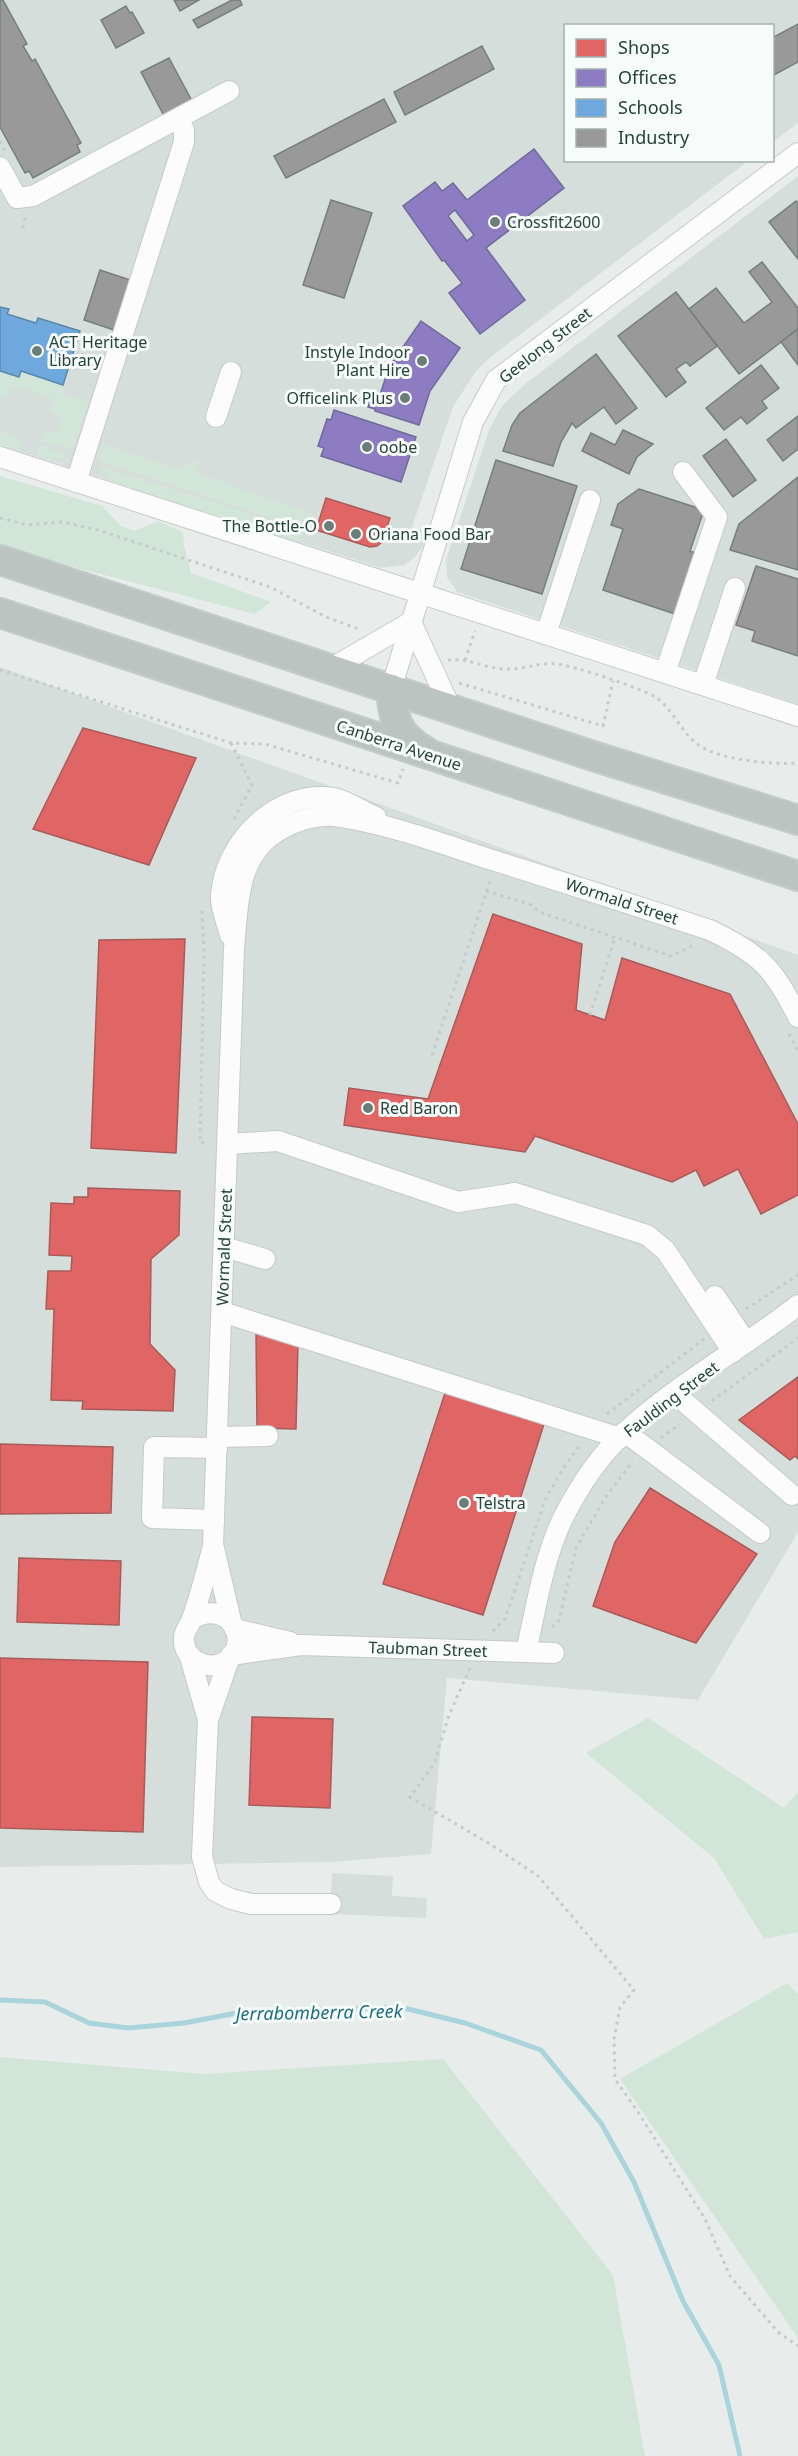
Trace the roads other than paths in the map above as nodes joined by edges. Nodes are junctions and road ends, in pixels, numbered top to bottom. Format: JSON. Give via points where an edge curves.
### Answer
{"nodes":[{"id":1,"x":229,"y":91,"type":"dead end"},
{"id":2,"x":178,"y":119,"type":"junction"},
{"id":3,"x":798,"y":153,"type":"edge"},
{"id":4,"x":0,"y":167,"type":"edge"},
{"id":5,"x":231,"y":372,"type":"dead end"},
{"id":6,"x":216,"y":417,"type":"dead end"},
{"id":7,"x":0,"y":457,"type":"edge"},
{"id":8,"x":682,"y":472,"type":"dead end"},
{"id":9,"x":76,"y":482,"type":"junction"},
{"id":10,"x":590,"y":500,"type":"dead end"},
{"id":11,"x":0,"y":560,"type":"edge"},
{"id":12,"x":735,"y":588,"type":"dead end"},
{"id":13,"x":420,"y":592,"type":"junction"},
{"id":14,"x":0,"y":613,"type":"edge"},
{"id":15,"x":411,"y":622,"type":"junction"},
{"id":16,"x":546,"y":634,"type":"junction"},
{"id":17,"x":330,"y":669,"type":"junction"},
{"id":18,"x":665,"y":673,"type":"junction"},
{"id":19,"x":703,"y":685,"type":"junction"},
{"id":20,"x":391,"y":689,"type":"junction"},
{"id":21,"x":451,"y":709,"type":"junction"},
{"id":22,"x":798,"y":716,"type":"edge"},
{"id":23,"x":327,"y":721,"type":"junction"},
{"id":24,"x":439,"y":759,"type":"junction"},
{"id":25,"x":798,"y":820,"type":"edge"},
{"id":26,"x":798,"y":876,"type":"edge"},
{"id":27,"x":791,"y":1021,"type":"edge"},
{"id":28,"x":228,"y":1144,"type":"junction"},
{"id":29,"x":224,"y":1247,"type":"junction"},
{"id":30,"x":265,"y":1259,"type":"dead end"},
{"id":31,"x":715,"y":1296,"type":"dead end"},
{"id":32,"x":798,"y":1305,"type":"edge"},
{"id":33,"x":222,"y":1312,"type":"junction"},
{"id":34,"x":739,"y":1347,"type":"junction"},
{"id":35,"x":674,"y":1393,"type":"junction"},
{"id":36,"x":622,"y":1435,"type":"junction"},
{"id":37,"x":268,"y":1436,"type":"dead end"},
{"id":38,"x":217,"y":1443,"type":"junction"},
{"id":39,"x":792,"y":1495,"type":"dead end"},
{"id":40,"x":214,"y":1520,"type":"junction"},
{"id":41,"x":760,"y":1533,"type":"dead end"},
{"id":42,"x":213,"y":1546,"type":"junction"},
{"id":43,"x":192,"y":1619,"type":"junction"},
{"id":44,"x":233,"y":1625,"type":"junction"},
{"id":45,"x":301,"y":1645,"type":"junction"},
{"id":46,"x":526,"y":1652,"type":"junction"},
{"id":47,"x":554,"y":1653,"type":"dead end"},
{"id":48,"x":190,"y":1656,"type":"junction"},
{"id":49,"x":230,"y":1657,"type":"junction"},
{"id":50,"x":208,"y":1720,"type":"junction"},
{"id":51,"x":332,"y":1904,"type":"dead end"}],
"edges":[{"from":1,"to":2,"type":"street"},
{"from":2,"to":4,"type":"street","via":[[29,197],[17,198]]},
{"from":2,"to":9,"type":"street","via":[[184,130],[184,142]]},
{"from":3,"to":13,"type":"street","name":"Geelong Street","via":[[496,380],[472,422]]},
{"from":5,"to":6,"type":"street"},
{"from":7,"to":9,"type":"street"},
{"from":8,"to":18,"type":"street","via":[[717,517]]},
{"from":9,"to":13,"type":"street"},
{"from":10,"to":16,"type":"street"},
{"from":11,"to":17,"type":"highway"},
{"from":12,"to":19,"type":"street"},
{"from":13,"to":15,"type":"street","name":"Geelong Street"},
{"from":13,"to":16,"type":"street"},
{"from":14,"to":23,"type":"highway","name":"Canberra Avenue"},
{"from":15,"to":17,"type":"street"},
{"from":15,"to":20,"type":"street","name":"Geelong Street"},
{"from":15,"to":21,"type":"street"},
{"from":16,"to":18,"type":"street"},
{"from":17,"to":20,"type":"highway"},
{"from":18,"to":19,"type":"street"},
{"from":19,"to":22,"type":"street"},
{"from":20,"to":21,"type":"highway"},
{"from":20,"to":23,"type":"highway","via":[[374,710],[355,719]]},
{"from":20,"to":24,"type":"highway","via":[[393,717],[403,733],[411,743]]},
{"from":21,"to":25,"type":"highway"},
{"from":23,"to":24,"type":"highway","name":"Canberra Avenue"},
{"from":24,"to":26,"type":"highway","name":"Canberra Avenue"},
{"from":27,"to":28,"type":"street","name":"Wormald Street","via":[[788,996],[767,966],[742,945],[710,930],[411,834],[334,816],[314,817],[273,834],[258,848],[242,879],[234,949]]},
{"from":28,"to":29,"type":"street","name":"Wormald Street"},
{"from":28,"to":34,"type":"street","via":[[278,1141],[458,1202],[515,1193],[647,1235],[666,1251]]},
{"from":29,"to":30,"type":"street"},
{"from":29,"to":33,"type":"street","name":"Wormald Street"},
{"from":31,"to":34,"type":"street"},
{"from":32,"to":34,"type":"street","name":"Faulding Street"},
{"from":33,"to":36,"type":"street"},
{"from":33,"to":38,"type":"street","name":"Wormald Street"},
{"from":34,"to":35,"type":"street","name":"Faulding Street"},
{"from":35,"to":36,"type":"street","name":"Faulding Street"},
{"from":35,"to":39,"type":"street"},
{"from":36,"to":41,"type":"street","via":[[646,1448]]},
{"from":36,"to":46,"type":"street","name":"Faulding Street","via":[[598,1461],[562,1521],[549,1553]]},
{"from":37,"to":38,"type":"street"},
{"from":38,"to":40,"type":"street","name":"Wormald Street"},
{"from":38,"to":40,"type":"street","via":[[153,1447],[152,1518]]},
{"from":40,"to":42,"type":"street","name":"Wormald Street"},
{"from":42,"to":43,"type":"street","name":"Wormald Street"},
{"from":42,"to":44,"type":"street","name":"Wormald Street"},
{"from":43,"to":44,"type":"street","via":[[209,1612],[219,1613]]},
{"from":43,"to":48,"type":"street","name":"Wormald Street","via":[[184,1640]]},
{"from":44,"to":45,"type":"street","name":"Taubman Street"},
{"from":44,"to":49,"type":"street","name":"Wormald Street","via":[[238,1638]]},
{"from":45,"to":46,"type":"street","name":"Taubman Street"},
{"from":45,"to":49,"type":"street","name":"Taubman Street"},
{"from":46,"to":47,"type":"street","name":"Taubman Street"},
{"from":48,"to":49,"type":"street","via":[[212,1666]]},
{"from":48,"to":50,"type":"street","name":"Wormald Street"},
{"from":49,"to":50,"type":"street","name":"Wormald Street"},
{"from":50,"to":51,"type":"street","name":"Wormald Street","via":[[202,1857],[215,1891],[251,1904]]}]}
